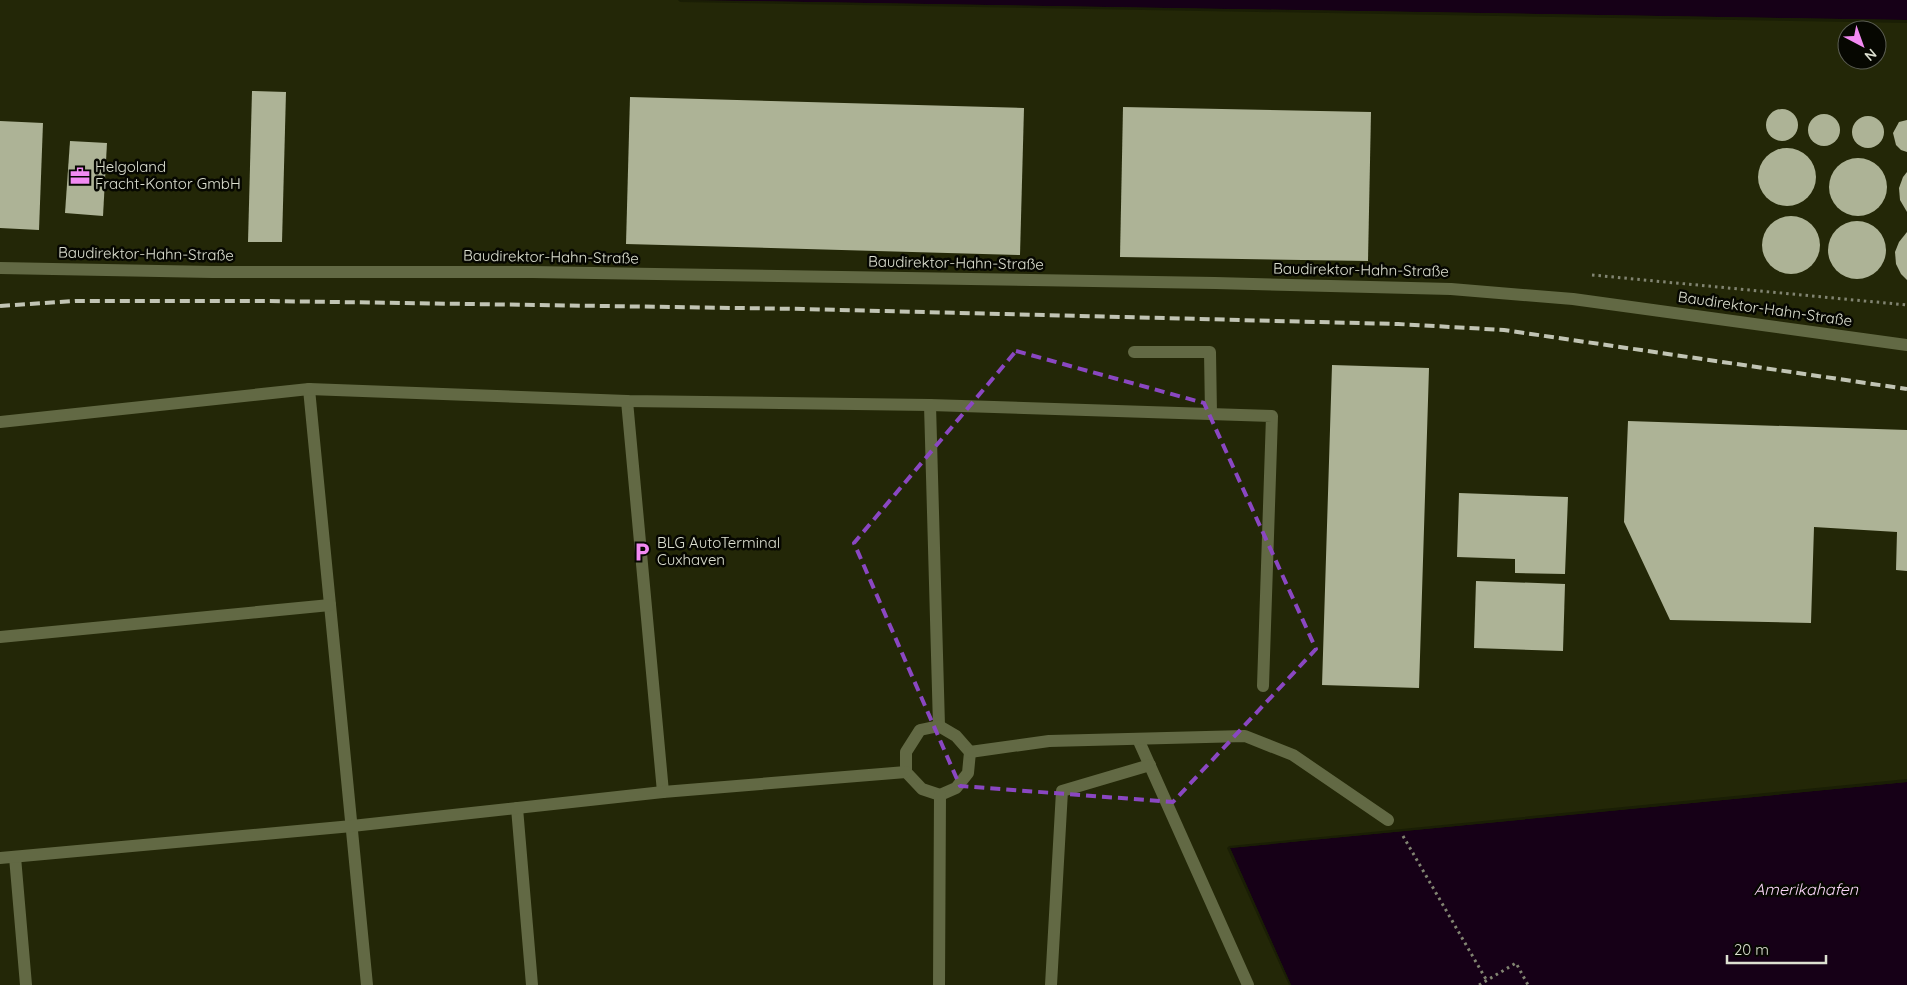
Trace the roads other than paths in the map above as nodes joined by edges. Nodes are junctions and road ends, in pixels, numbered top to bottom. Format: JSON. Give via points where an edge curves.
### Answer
{"nodes":[{"id":1,"x":0,"y":268,"type":"edge"},
{"id":2,"x":1907,"y":345,"type":"edge"},
{"id":3,"x":1134,"y":352,"type":"dead end"},
{"id":4,"x":310,"y":389,"type":"junction"},
{"id":5,"x":627,"y":401,"type":"junction"},
{"id":6,"x":930,"y":405,"type":"junction"},
{"id":7,"x":1211,"y":414,"type":"junction"},
{"id":8,"x":0,"y":422,"type":"edge"},
{"id":9,"x":330,"y":605,"type":"junction"},
{"id":10,"x":0,"y":637,"type":"edge"},
{"id":11,"x":1264,"y":686,"type":"dead end"},
{"id":12,"x":939,"y":726,"type":"junction"},
{"id":13,"x":1138,"y":739,"type":"junction"},
{"id":14,"x":970,"y":752,"type":"junction"},
{"id":15,"x":1150,"y":765,"type":"junction"},
{"id":16,"x":906,"y":772,"type":"junction"},
{"id":17,"x":663,"y":792,"type":"junction"},
{"id":18,"x":940,"y":795,"type":"junction"},
{"id":19,"x":517,"y":808,"type":"junction"},
{"id":20,"x":1388,"y":820,"type":"dead end"},
{"id":21,"x":352,"y":826,"type":"junction"},
{"id":22,"x":15,"y":857,"type":"junction"},
{"id":23,"x":0,"y":858,"type":"edge"},
{"id":24,"x":26,"y":985,"type":"edge"},
{"id":25,"x":367,"y":985,"type":"edge"},
{"id":26,"x":532,"y":985,"type":"edge"},
{"id":27,"x":940,"y":985,"type":"edge"},
{"id":28,"x":1051,"y":985,"type":"edge"},
{"id":29,"x":1248,"y":985,"type":"edge"}],
"edges":[{"from":1,"to":2,"type":"street","name":"Baudirektor-Hahn-Straße","via":[[552,272],[1451,289],[1574,299]]},
{"from":3,"to":7,"type":"street","via":[[1210,352]]},
{"from":4,"to":5,"type":"street"},
{"from":4,"to":8,"type":"street"},
{"from":4,"to":9,"type":"street"},
{"from":5,"to":6,"type":"street"},
{"from":5,"to":17,"type":"street"},
{"from":6,"to":7,"type":"street"},
{"from":6,"to":12,"type":"street"},
{"from":7,"to":11,"type":"street","via":[[1272,416]]},
{"from":9,"to":10,"type":"street"},
{"from":9,"to":21,"type":"street"},
{"from":12,"to":14,"type":"street","via":[[956,736]]},
{"from":12,"to":16,"type":"street","via":[[920,730],[906,752]]},
{"from":13,"to":14,"type":"street","via":[[1049,741]]},
{"from":13,"to":15,"type":"street"},
{"from":13,"to":20,"type":"street","via":[[1245,736],[1293,755]]},
{"from":14,"to":18,"type":"street","via":[[968,773],[956,788]]},
{"from":15,"to":28,"type":"street","via":[[1062,792]]},
{"from":15,"to":29,"type":"street"},
{"from":16,"to":17,"type":"street"},
{"from":16,"to":18,"type":"street","via":[[922,788]]},
{"from":17,"to":19,"type":"street"},
{"from":18,"to":27,"type":"street"},
{"from":19,"to":21,"type":"street"},
{"from":19,"to":26,"type":"street"},
{"from":21,"to":22,"type":"street"},
{"from":21,"to":25,"type":"street"},
{"from":22,"to":23,"type":"street"},
{"from":22,"to":24,"type":"street"}]}
